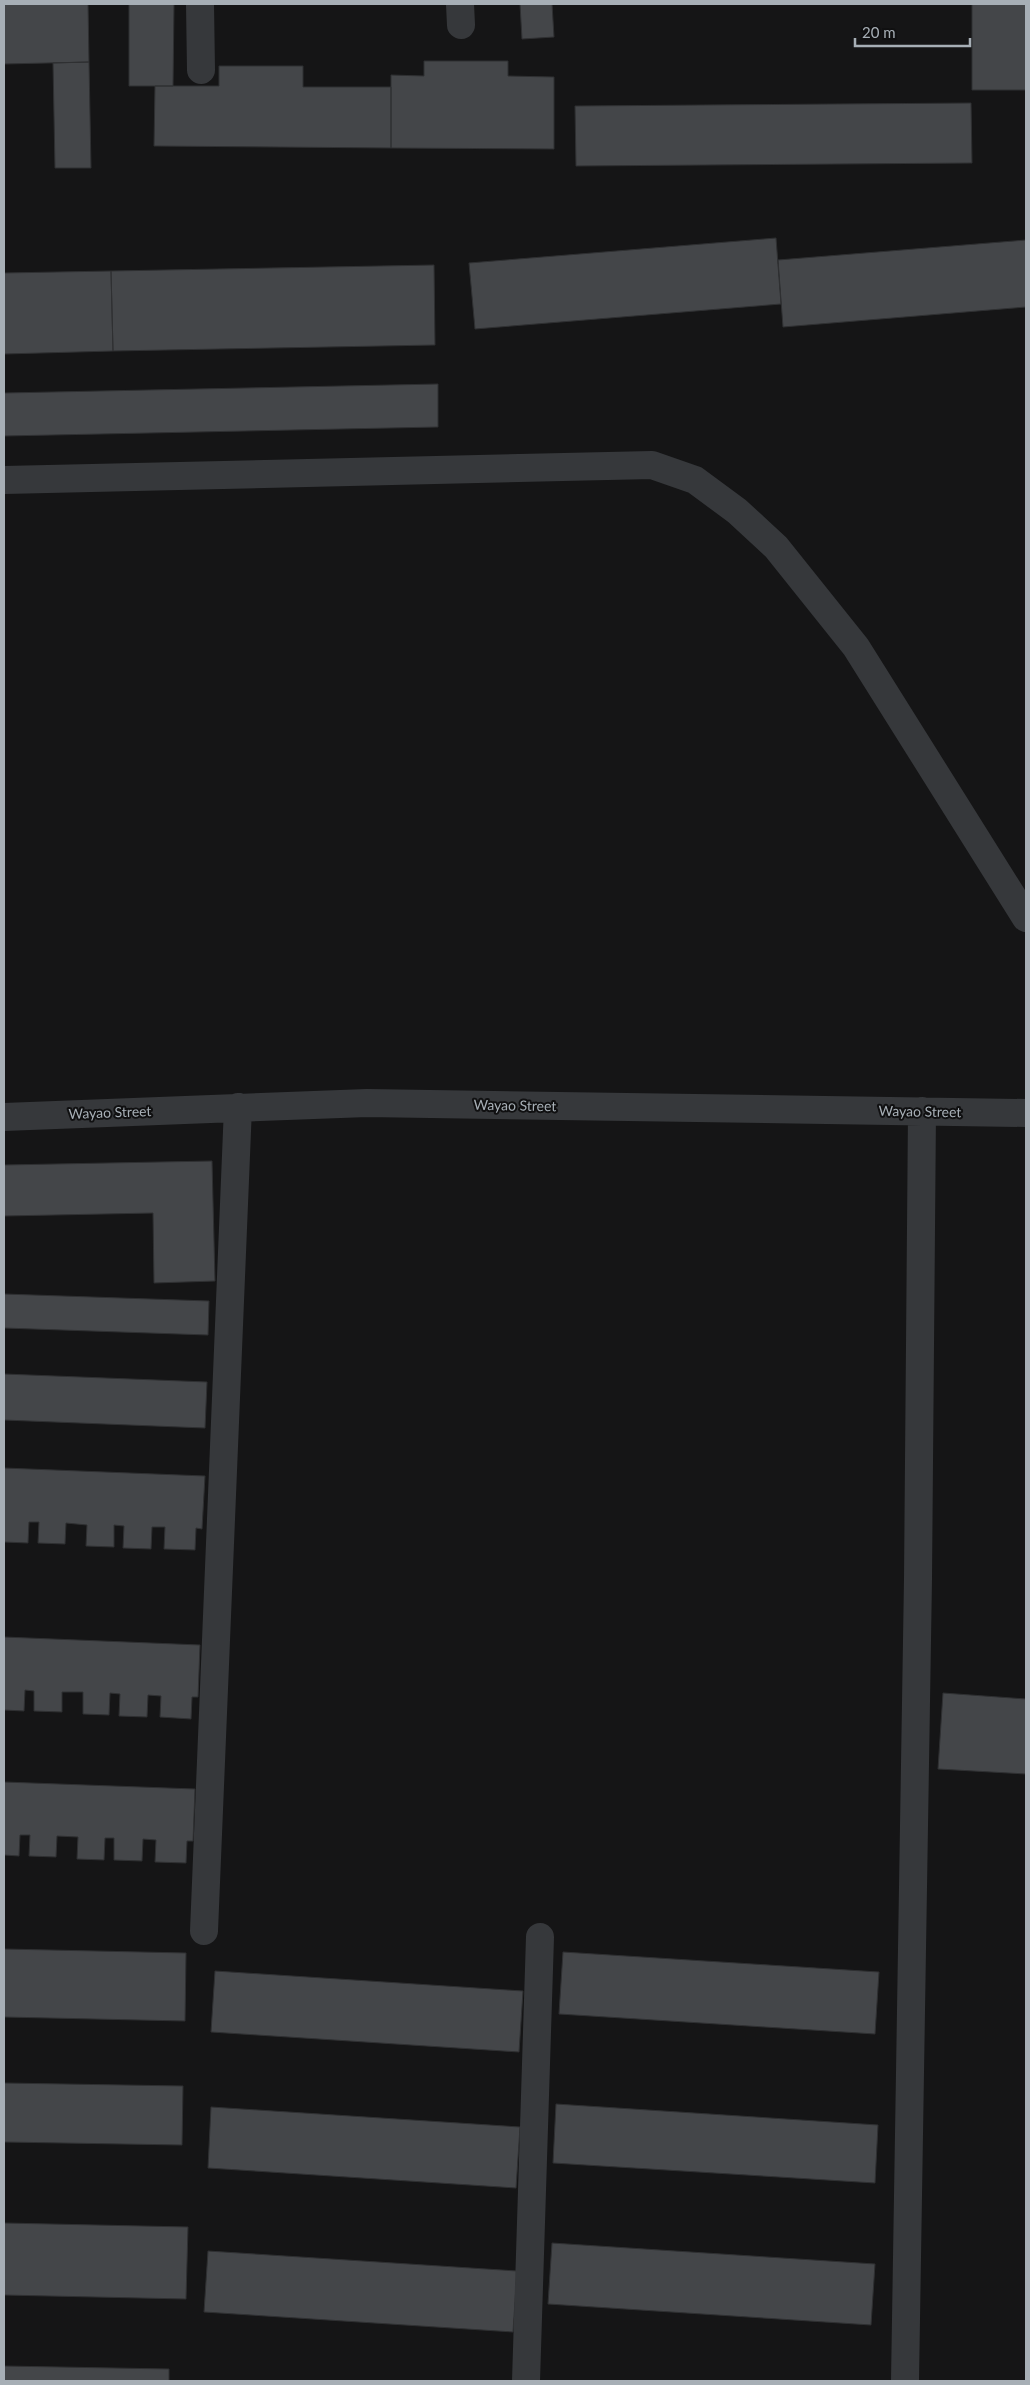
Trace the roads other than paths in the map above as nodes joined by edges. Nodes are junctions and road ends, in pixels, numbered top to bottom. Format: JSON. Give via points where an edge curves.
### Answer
{"nodes":[{"id":1,"x":200,"y":4,"type":"edge"},
{"id":2,"x":200,"y":70,"type":"dead end"},
{"id":3,"x":4,"y":480,"type":"edge"},
{"id":4,"x":1026,"y":918,"type":"edge"},
{"id":5,"x":238,"y":1108,"type":"junction"},
{"id":6,"x":922,"y":1111,"type":"junction"},
{"id":7,"x":1026,"y":1112,"type":"edge"},
{"id":8,"x":4,"y":1117,"type":"edge"},
{"id":9,"x":204,"y":1931,"type":"dead end"},
{"id":10,"x":540,"y":1937,"type":"dead end"},
{"id":11,"x":526,"y":2381,"type":"edge"},
{"id":12,"x":904,"y":2381,"type":"edge"}],
"edges":[{"from":1,"to":2,"type":"street"},
{"from":3,"to":4,"type":"street","via":[[652,465],[695,480],[737,511],[776,548],[856,647]]},
{"from":5,"to":6,"type":"street","name":"Wayao Street","via":[[368,1103]]},
{"from":5,"to":8,"type":"street","name":"Wayao Street"},
{"from":5,"to":9,"type":"street"},
{"from":6,"to":7,"type":"street","name":"Wayao Street"},
{"from":6,"to":12,"type":"street","via":[[918,1579]]},
{"from":10,"to":11,"type":"street"}]}
